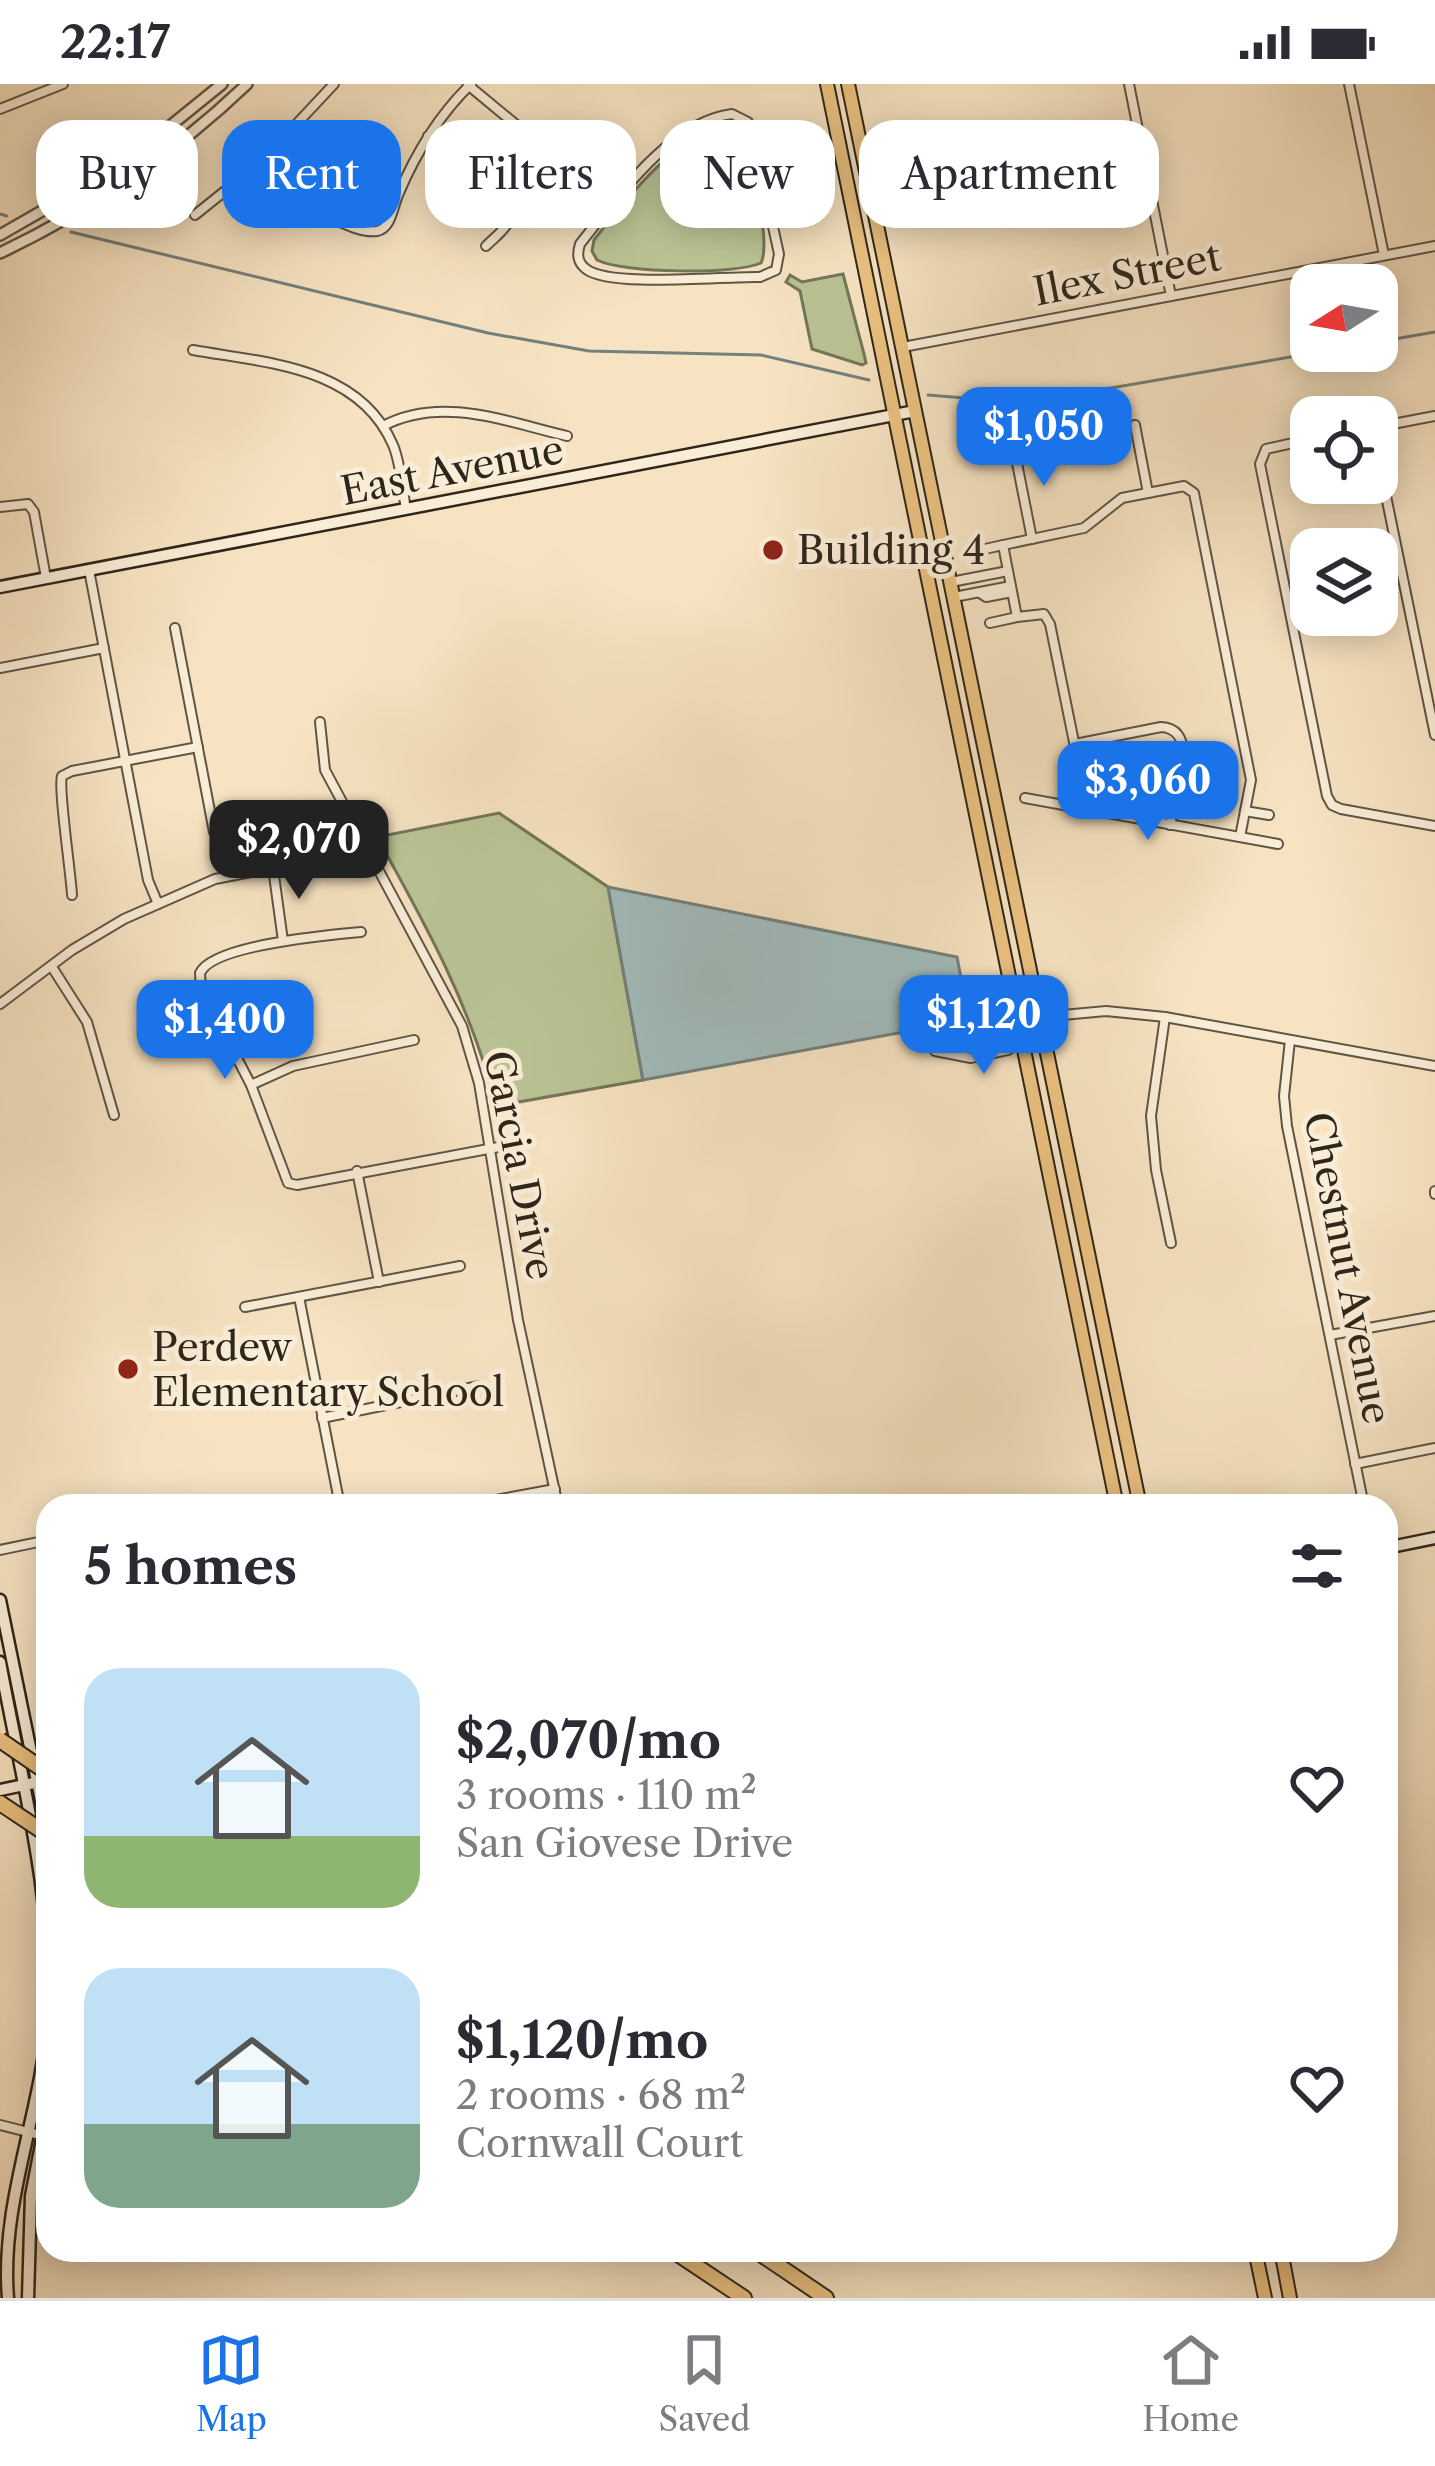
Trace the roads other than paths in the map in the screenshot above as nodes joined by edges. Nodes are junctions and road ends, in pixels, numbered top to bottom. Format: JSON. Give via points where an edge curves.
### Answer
{"nodes":[{"id":1,"x":63,"y":84,"type":"edge"},
{"id":2,"x":222,"y":84,"type":"edge"},
{"id":3,"x":247,"y":84,"type":"edge"},
{"id":4,"x":334,"y":84,"type":"edge"},
{"id":5,"x":827,"y":84,"type":"edge"},
{"id":6,"x":848,"y":84,"type":"edge"},
{"id":7,"x":1129,"y":84,"type":"edge"},
{"id":8,"x":1349,"y":84,"type":"edge"},
{"id":9,"x":469,"y":85,"type":"edge"},
{"id":10,"x":0,"y":110,"type":"edge"},
{"id":11,"x":441,"y":120,"type":"edge"},
{"id":12,"x":511,"y":120,"type":"edge"},
{"id":13,"x":425,"y":142,"type":"edge"},
{"id":14,"x":401,"y":188,"type":"edge"},
{"id":15,"x":612,"y":204,"type":"joint"},
{"id":16,"x":198,"y":213,"type":"edge"},
{"id":17,"x":504,"y":228,"type":"edge"},
{"id":18,"x":0,"y":235,"type":"edge"},
{"id":19,"x":486,"y":246,"type":"dead end"},
{"id":20,"x":1435,"y":246,"type":"edge"},
{"id":21,"x":0,"y":253,"type":"edge"},
{"id":22,"x":1384,"y":255,"type":"junction"},
{"id":23,"x":1171,"y":296,"type":"junction"},
{"id":24,"x":901,"y":347,"type":"junction"},
{"id":25,"x":193,"y":350,"type":"dead end"},
{"id":26,"x":915,"y":411,"type":"junction"},
{"id":27,"x":895,"y":415,"type":"junction"},
{"id":28,"x":1435,"y":416,"type":"edge"},
{"id":29,"x":1398,"y":423,"type":"edge"},
{"id":30,"x":1135,"y":425,"type":"dead end"},
{"id":31,"x":383,"y":426,"type":"junction"},
{"id":32,"x":567,"y":436,"type":"dead end"},
{"id":33,"x":1290,"y":443,"type":"edge"},
{"id":34,"x":1014,"y":448,"type":"dead end"},
{"id":35,"x":1148,"y":493,"type":"junction"},
{"id":36,"x":1388,"y":504,"type":"edge"},
{"id":37,"x":0,"y":507,"type":"edge"},
{"id":38,"x":406,"y":509,"type":"junction"},
{"id":39,"x":1032,"y":539,"type":"junction"},
{"id":40,"x":1003,"y":545,"type":"junction"},
{"id":41,"x":976,"y":551,"type":"dead end"},
{"id":42,"x":89,"y":570,"type":"junction"},
{"id":43,"x":1008,"y":571,"type":"junction"},
{"id":44,"x":46,"y":578,"type":"junction"},
{"id":45,"x":951,"y":582,"type":"junction"},
{"id":46,"x":0,"y":587,"type":"edge"},
{"id":47,"x":1012,"y":589,"type":"junction"},
{"id":48,"x":954,"y":597,"type":"junction"},
{"id":49,"x":1017,"y":617,"type":"junction"},
{"id":50,"x":990,"y":622,"type":"dead end"},
{"id":51,"x":175,"y":628,"type":"dead end"},
{"id":52,"x":104,"y":648,"type":"junction"},
{"id":53,"x":0,"y":668,"type":"edge"},
{"id":54,"x":320,"y":722,"type":"dead end"},
{"id":55,"x":1435,"y":734,"type":"edge"},
{"id":56,"x":1075,"y":744,"type":"junction"},
{"id":57,"x":198,"y":747,"type":"junction"},
{"id":58,"x":125,"y":761,"type":"junction"},
{"id":59,"x":1025,"y":798,"type":"dead end"},
{"id":60,"x":1068,"y":806,"type":"junction"},
{"id":61,"x":1245,"y":811,"type":"junction"},
{"id":62,"x":1269,"y":815,"type":"dead end"},
{"id":63,"x":1170,"y":825,"type":"junction"},
{"id":64,"x":1435,"y":826,"type":"edge"},
{"id":65,"x":214,"y":832,"type":"dead end"},
{"id":66,"x":1240,"y":837,"type":"junction"},
{"id":67,"x":1278,"y":844,"type":"dead end"},
{"id":68,"x":369,"y":849,"type":"junction"},
{"id":69,"x":273,"y":868,"type":"junction"},
{"id":70,"x":72,"y":895,"type":"dead end"},
{"id":71,"x":158,"y":904,"type":"junction"},
{"id":72,"x":361,"y":932,"type":"dead end"},
{"id":73,"x":283,"y":941,"type":"junction"},
{"id":74,"x":52,"y":967,"type":"junction"},
{"id":75,"x":0,"y":1004,"type":"edge"},
{"id":76,"x":1165,"y":1017,"type":"junction"},
{"id":77,"x":1040,"y":1026,"type":"junction"},
{"id":78,"x":414,"y":1040,"type":"dead end"},
{"id":79,"x":1023,"y":1040,"type":"junction"},
{"id":80,"x":1290,"y":1040,"type":"junction"},
{"id":81,"x":935,"y":1051,"type":"dead end"},
{"id":82,"x":1435,"y":1066,"type":"edge"},
{"id":83,"x":251,"y":1084,"type":"junction"},
{"id":84,"x":114,"y":1115,"type":"dead end"},
{"id":85,"x":515,"y":1144,"type":"dead end"},
{"id":86,"x":489,"y":1146,"type":"junction"},
{"id":87,"x":357,"y":1171,"type":"junction"},
{"id":88,"x":1171,"y":1243,"type":"dead end"},
{"id":89,"x":460,"y":1266,"type":"dead end"},
{"id":90,"x":379,"y":1282,"type":"junction"},
{"id":91,"x":299,"y":1297,"type":"junction"},
{"id":92,"x":245,"y":1307,"type":"dead end"},
{"id":93,"x":1435,"y":1316,"type":"edge"},
{"id":94,"x":1330,"y":1336,"type":"junction"},
{"id":95,"x":479,"y":1386,"type":"dead end"},
{"id":96,"x":322,"y":1418,"type":"junction"},
{"id":97,"x":1435,"y":1448,"type":"edge"},
{"id":98,"x":1355,"y":1464,"type":"junction"},
{"id":99,"x":555,"y":1489,"type":"junction"},
{"id":100,"x":338,"y":1494,"type":"edge"},
{"id":101,"x":528,"y":1494,"type":"edge"},
{"id":102,"x":556,"y":1494,"type":"edge"},
{"id":103,"x":1115,"y":1494,"type":"edge"},
{"id":104,"x":1138,"y":1494,"type":"edge"},
{"id":105,"x":1361,"y":1494,"type":"edge"},
{"id":106,"x":1435,"y":1538,"type":"edge"},
{"id":107,"x":36,"y":1542,"type":"edge"},
{"id":108,"x":1398,"y":1546,"type":"edge"},
{"id":109,"x":0,"y":1550,"type":"edge"},
{"id":110,"x":0,"y":1600,"type":"edge"},
{"id":111,"x":0,"y":1662,"type":"edge"},
{"id":112,"x":0,"y":1740,"type":"edge"},
{"id":113,"x":36,"y":1743,"type":"edge"},
{"id":114,"x":36,"y":1771,"type":"edge"},
{"id":115,"x":36,"y":1782,"type":"edge"},
{"id":116,"x":22,"y":1786,"type":"junction"},
{"id":117,"x":0,"y":1790,"type":"edge"},
{"id":118,"x":36,"y":1800,"type":"edge"},
{"id":119,"x":25,"y":1802,"type":"junction"},
{"id":120,"x":0,"y":1805,"type":"edge"},
{"id":121,"x":36,"y":1828,"type":"edge"},
{"id":122,"x":36,"y":1863,"type":"edge"},
{"id":123,"x":36,"y":2082,"type":"edge"},
{"id":124,"x":0,"y":2125,"type":"edge"},
{"id":125,"x":25,"y":2132,"type":"junction"},
{"id":126,"x":36,"y":2134,"type":"edge"},
{"id":127,"x":36,"y":2173,"type":"edge"},
{"id":128,"x":690,"y":2262,"type":"edge"},
{"id":129,"x":773,"y":2262,"type":"edge"},
{"id":130,"x":1257,"y":2262,"type":"edge"},
{"id":131,"x":1283,"y":2262,"type":"edge"},
{"id":132,"x":8,"y":2298,"type":"edge"},
{"id":133,"x":28,"y":2298,"type":"edge"},
{"id":134,"x":744,"y":2298,"type":"edge"},
{"id":135,"x":826,"y":2298,"type":"edge"},
{"id":136,"x":1268,"y":2298,"type":"edge"},
{"id":137,"x":1290,"y":2298,"type":"edge"}],
"edges":[{"from":1,"to":10,"type":"street"},
{"from":2,"to":18,"type":"street","via":[[122,165]]},
{"from":3,"to":21,"type":"street","via":[[139,172]]},
{"from":4,"to":16,"type":"street"},
{"from":5,"to":27,"type":"main road"},
{"from":6,"to":24,"type":"main road"},
{"from":7,"to":23,"type":"street"},
{"from":8,"to":22,"type":"street"},
{"from":9,"to":11,"type":"street"},
{"from":9,"to":12,"type":"street"},
{"from":13,"to":14,"type":"street"},
{"from":15,"to":15,"type":"street","via":[[577,254],[592,273],[760,278],[776,270],[754,140],[740,116],[691,130]]},
{"from":17,"to":19,"type":"street"},
{"from":20,"to":22,"type":"street","name":"Ilex Street"},
{"from":22,"to":23,"type":"street","name":"Ilex Street"},
{"from":23,"to":24,"type":"street","name":"Ilex Street"},
{"from":24,"to":26,"type":"main road"},
{"from":25,"to":31,"type":"street","via":[[330,380]]},
{"from":26,"to":27,"type":"main road","name":"East Avenue"},
{"from":26,"to":45,"type":"main road"},
{"from":27,"to":38,"type":"main road","name":"East Avenue"},
{"from":27,"to":79,"type":"main road"},
{"from":28,"to":29,"type":"street"},
{"from":30,"to":35,"type":"street"},
{"from":31,"to":32,"type":"street","via":[[448,410]]},
{"from":31,"to":38,"type":"street"},
{"from":33,"to":64,"type":"street","via":[[1271,446],[1260,464],[1332,805]]},
{"from":34,"to":39,"type":"street"},
{"from":35,"to":39,"type":"street","via":[[1121,499],[1084,528]]},
{"from":35,"to":61,"type":"street","via":[[1184,486],[1194,493],[1251,780]]},
{"from":36,"to":55,"type":"street"},
{"from":37,"to":44,"type":"street","via":[[28,504],[34,512]]},
{"from":38,"to":42,"type":"main road","name":"East Avenue"},
{"from":39,"to":40,"type":"street"},
{"from":40,"to":41,"type":"street"},
{"from":40,"to":43,"type":"street"},
{"from":42,"to":44,"type":"main road","name":"East Avenue"},
{"from":42,"to":52,"type":"street"},
{"from":43,"to":45,"type":"street"},
{"from":43,"to":47,"type":"street"},
{"from":44,"to":46,"type":"main road","name":"East Avenue"},
{"from":45,"to":48,"type":"main road"},
{"from":47,"to":48,"type":"street"},
{"from":47,"to":49,"type":"street"},
{"from":48,"to":77,"type":"main road"},
{"from":49,"to":50,"type":"street"},
{"from":49,"to":56,"type":"street","via":[[1048,617]]},
{"from":51,"to":57,"type":"street"},
{"from":52,"to":53,"type":"street"},
{"from":52,"to":58,"type":"street"},
{"from":54,"to":68,"type":"street","name":"Garcia Drive","via":[[325,770]]},
{"from":56,"to":60,"type":"street"},
{"from":56,"to":63,"type":"street","via":[[1174,728],[1184,750]]},
{"from":57,"to":58,"type":"street"},
{"from":57,"to":65,"type":"street"},
{"from":58,"to":70,"type":"street","via":[[60,780]]},
{"from":58,"to":71,"type":"street"},
{"from":59,"to":60,"type":"street"},
{"from":60,"to":63,"type":"street"},
{"from":61,"to":62,"type":"street"},
{"from":61,"to":66,"type":"street"},
{"from":63,"to":66,"type":"street"},
{"from":66,"to":67,"type":"street"},
{"from":68,"to":69,"type":"street"},
{"from":68,"to":86,"type":"street","name":"Garcia Drive","via":[[462,1026]]},
{"from":69,"to":71,"type":"street","via":[[215,879]]},
{"from":69,"to":73,"type":"street"},
{"from":71,"to":74,"type":"street"},
{"from":72,"to":73,"type":"street"},
{"from":73,"to":83,"type":"street","via":[[210,961],[200,973]]},
{"from":74,"to":75,"type":"street"},
{"from":74,"to":84,"type":"street","via":[[87,1022]]},
{"from":76,"to":77,"type":"street","via":[[1084,1012]]},
{"from":76,"to":80,"type":"street"},
{"from":76,"to":88,"type":"street","via":[[1150,1116]]},
{"from":77,"to":79,"type":"street"},
{"from":77,"to":104,"type":"main road"},
{"from":78,"to":83,"type":"street","via":[[293,1066]]},
{"from":79,"to":81,"type":"street","via":[[971,1058]]},
{"from":79,"to":103,"type":"main road"},
{"from":80,"to":82,"type":"street"},
{"from":80,"to":94,"type":"street","name":"Chestnut Avenue","via":[[1285,1116]]},
{"from":83,"to":87,"type":"street","via":[[288,1183]]},
{"from":85,"to":86,"type":"street"},
{"from":86,"to":87,"type":"street"},
{"from":86,"to":99,"type":"street","name":"Garcia Drive"},
{"from":87,"to":90,"type":"street"},
{"from":89,"to":90,"type":"street"},
{"from":90,"to":91,"type":"street"},
{"from":91,"to":92,"type":"street"},
{"from":91,"to":96,"type":"street"},
{"from":93,"to":94,"type":"street"},
{"from":94,"to":98,"type":"street","name":"Chestnut Avenue"},
{"from":95,"to":96,"type":"street"},
{"from":96,"to":100,"type":"street"},
{"from":97,"to":98,"type":"street"},
{"from":98,"to":105,"type":"street","name":"Chestnut Avenue"},
{"from":99,"to":101,"type":"street"},
{"from":99,"to":102,"type":"street","name":"Garcia Drive"},
{"from":106,"to":108,"type":"main road"},
{"from":107,"to":109,"type":"street"},
{"from":110,"to":113,"type":"main road"},
{"from":111,"to":116,"type":"main road"},
{"from":112,"to":114,"type":"highway","bridge":true},
{"from":115,"to":116,"type":"main road"},
{"from":116,"to":117,"type":"main road"},
{"from":116,"to":119,"type":"main road"},
{"from":118,"to":119,"type":"main road"},
{"from":119,"to":120,"type":"main road"},
{"from":119,"to":122,"type":"main road"},
{"from":120,"to":121,"type":"highway","bridge":true},
{"from":123,"to":125,"type":"main road"},
{"from":124,"to":125,"type":"street"},
{"from":125,"to":126,"type":"street"},
{"from":125,"to":132,"type":"main road"},
{"from":127,"to":133,"type":"main road"},
{"from":128,"to":134,"type":"highway"},
{"from":129,"to":135,"type":"highway"},
{"from":130,"to":136,"type":"main road"},
{"from":131,"to":137,"type":"main road"}]}
